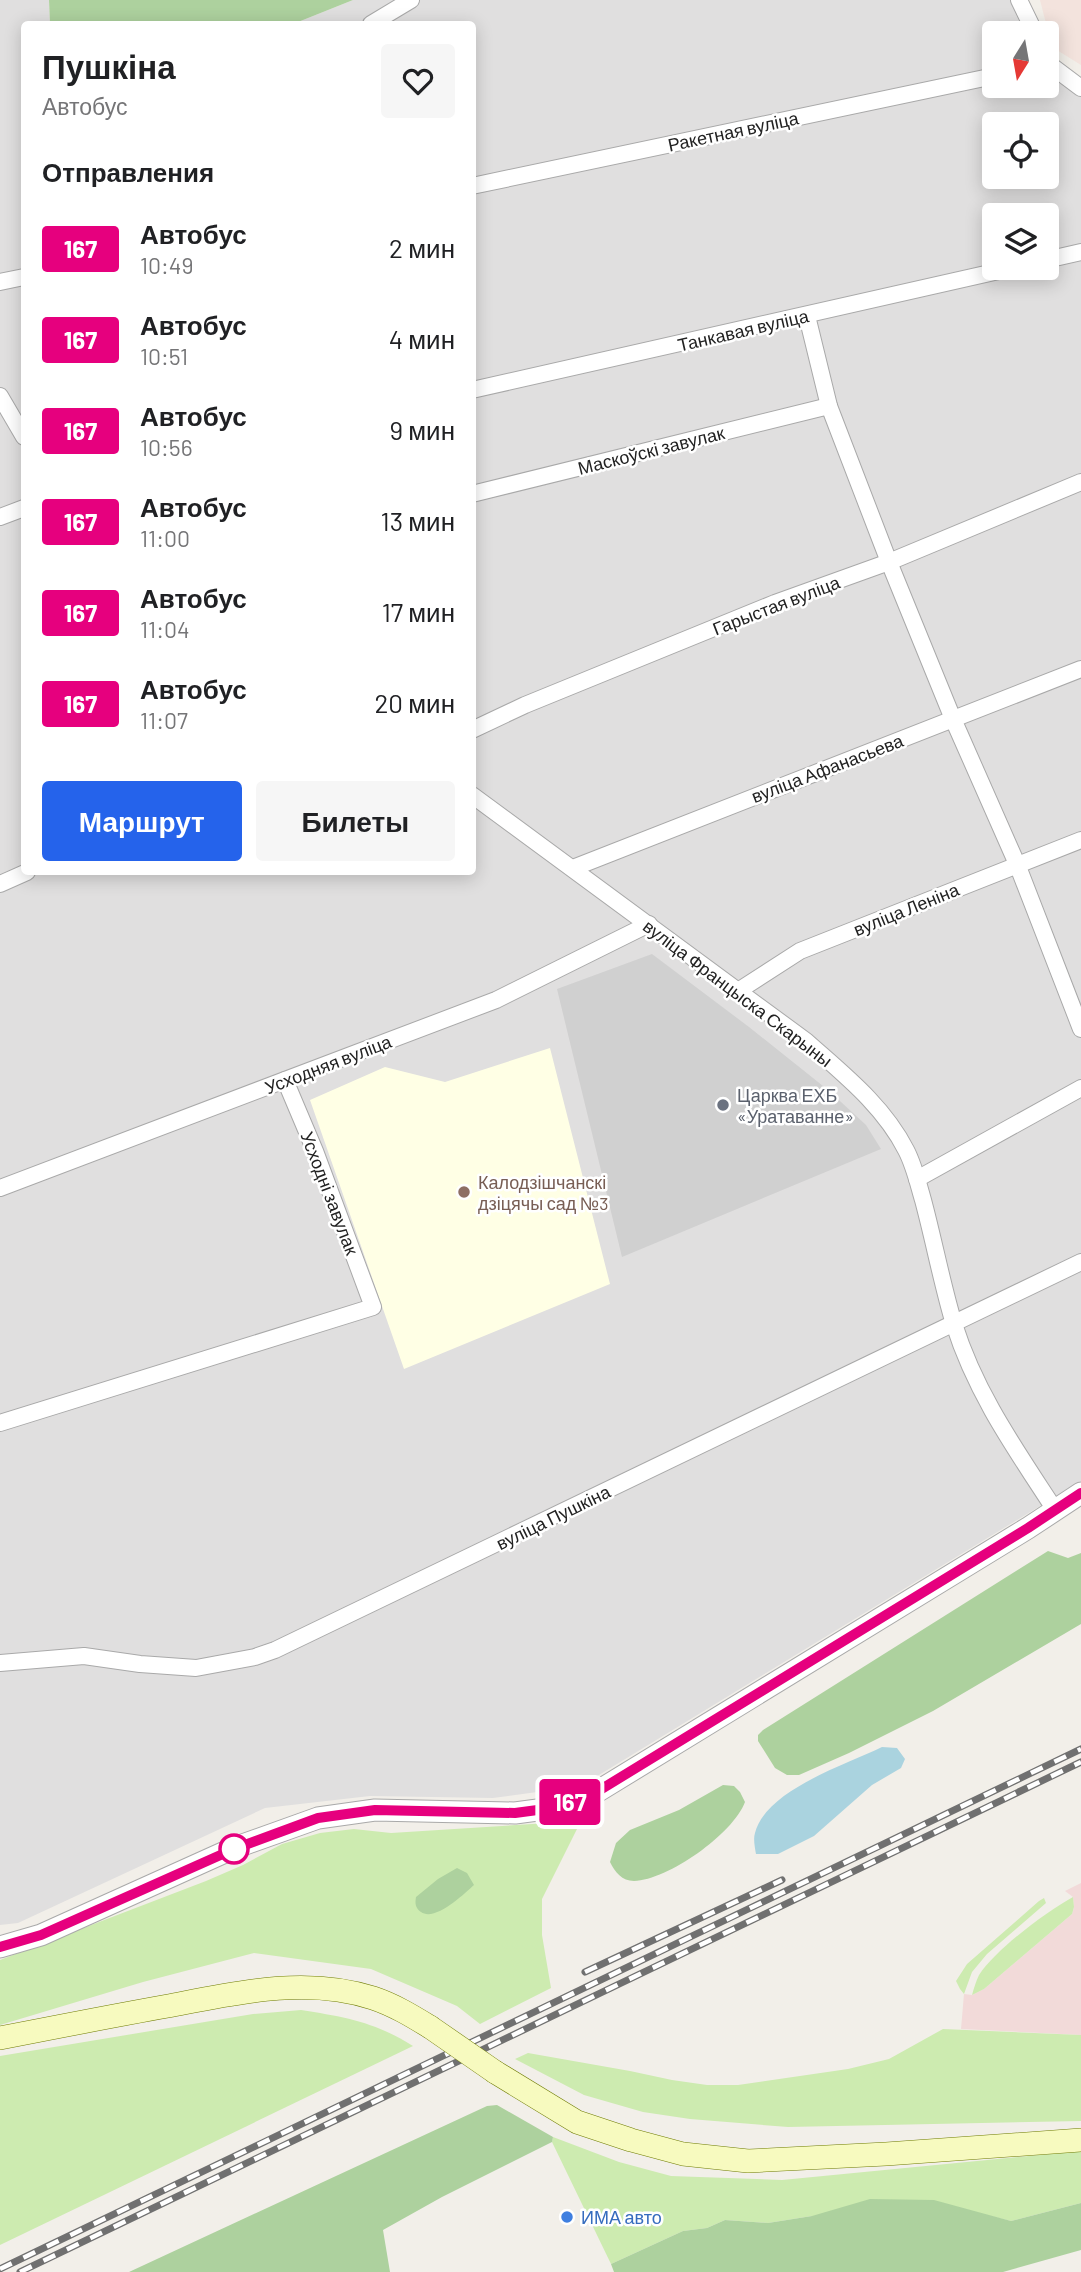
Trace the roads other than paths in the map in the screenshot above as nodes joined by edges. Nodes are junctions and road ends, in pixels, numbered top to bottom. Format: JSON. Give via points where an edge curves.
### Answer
{"nodes":[{"id":1,"x":411,"y":0,"type":"edge"},
{"id":2,"x":1019,"y":0,"type":"edge"},
{"id":3,"x":376,"y":21,"type":"edge"},
{"id":4,"x":1029,"y":21,"type":"edge"},
{"id":5,"x":1059,"y":72,"type":"edge"},
{"id":6,"x":982,"y":79,"type":"edge"},
{"id":7,"x":1081,"y":88,"type":"edge"},
{"id":8,"x":476,"y":185,"type":"edge"},
{"id":9,"x":1081,"y":252,"type":"edge"},
{"id":10,"x":1059,"y":257,"type":"edge"},
{"id":11,"x":982,"y":275,"type":"edge"},
{"id":12,"x":21,"y":278,"type":"edge"},
{"id":13,"x":0,"y":282,"type":"edge"},
{"id":14,"x":807,"y":316,"type":"junction"},
{"id":15,"x":476,"y":389,"type":"edge"},
{"id":16,"x":0,"y":396,"type":"edge"},
{"id":17,"x":829,"y":406,"type":"junction"},
{"id":18,"x":21,"y":433,"type":"edge"},
{"id":19,"x":1081,"y":482,"type":"edge"},
{"id":20,"x":476,"y":493,"type":"edge"},
{"id":21,"x":21,"y":509,"type":"edge"},
{"id":22,"x":0,"y":517,"type":"edge"},
{"id":23,"x":889,"y":562,"type":"junction"},
{"id":24,"x":1081,"y":669,"type":"edge"},
{"id":25,"x":953,"y":719,"type":"junction"},
{"id":26,"x":476,"y":728,"type":"edge"},
{"id":27,"x":476,"y":798,"type":"edge"},
{"id":28,"x":1081,"y":841,"type":"edge"},
{"id":29,"x":1017,"y":864,"type":"junction"},
{"id":30,"x":573,"y":868,"type":"junction"},
{"id":31,"x":21,"y":872,"type":"edge"},
{"id":32,"x":0,"y":884,"type":"edge"},
{"id":33,"x":649,"y":924,"type":"junction"},
{"id":34,"x":738,"y":990,"type":"junction"},
{"id":35,"x":1081,"y":1029,"type":"edge"},
{"id":36,"x":285,"y":1080,"type":"junction"},
{"id":37,"x":1081,"y":1088,"type":"edge"},
{"id":38,"x":917,"y":1179,"type":"junction"},
{"id":39,"x":0,"y":1188,"type":"edge"},
{"id":40,"x":1081,"y":1262,"type":"edge"},
{"id":41,"x":954,"y":1324,"type":"junction"},
{"id":42,"x":0,"y":1423,"type":"edge"},
{"id":43,"x":1081,"y":1493,"type":"edge"},
{"id":44,"x":1055,"y":1510,"type":"junction"},
{"id":45,"x":0,"y":1663,"type":"edge"},
{"id":46,"x":0,"y":1947,"type":"edge"},
{"id":47,"x":0,"y":2038,"type":"edge"},
{"id":48,"x":1081,"y":2140,"type":"edge"}],
"edges":[{"from":1,"to":3,"type":"street"},
{"from":2,"to":4,"type":"street"},
{"from":5,"to":7,"type":"street"},
{"from":6,"to":8,"type":"street","name":"Ракетная вуліца"},
{"from":9,"to":10,"type":"street"},
{"from":11,"to":14,"type":"street","name":"Танкавая вуліца"},
{"from":12,"to":13,"type":"street"},
{"from":14,"to":15,"type":"street","name":"Танкавая вуліца"},
{"from":14,"to":17,"type":"street"},
{"from":16,"to":18,"type":"street"},
{"from":17,"to":20,"type":"street","name":"Маскоўскі завулак"},
{"from":17,"to":23,"type":"street"},
{"from":19,"to":23,"type":"street","name":"Гарыстая вуліца"},
{"from":21,"to":22,"type":"street"},
{"from":23,"to":25,"type":"street"},
{"from":23,"to":26,"type":"street","name":"Гарыстая вуліца","via":[[775,603]]},
{"from":24,"to":25,"type":"street","name":"вуліца Афанасьева"},
{"from":25,"to":29,"type":"street"},
{"from":25,"to":30,"type":"street","name":"вуліца Афанасьева"},
{"from":27,"to":30,"type":"street","name":"вуліца Францыска Скарыны"},
{"from":28,"to":29,"type":"street","name":"вуліца Леніна"},
{"from":29,"to":34,"type":"street","name":"вуліца Леніна","via":[[800,951]]},
{"from":29,"to":35,"type":"street"},
{"from":30,"to":33,"type":"street","name":"вуліца Францыска Скарыны"},
{"from":31,"to":32,"type":"street"},
{"from":33,"to":34,"type":"street","name":"вуліца Францыска Скарыны"},
{"from":33,"to":36,"type":"street","name":"Усходняя вуліца","via":[[496,1000]]},
{"from":34,"to":38,"type":"street","name":"вуліца Францыска Скарыны","via":[[806,1041],[875,1105],[890,1122]]},
{"from":36,"to":39,"type":"street","name":"Усходняя вуліца"},
{"from":36,"to":42,"type":"street","name":"Усходні завулак","via":[[373,1307]]},
{"from":37,"to":38,"type":"street"},
{"from":38,"to":41,"type":"street","name":"вуліца Францыска Скарыны"},
{"from":40,"to":41,"type":"street","name":"вуліца Пушкіна"},
{"from":41,"to":44,"type":"street","name":"вуліца Францыска Скарыны","via":[[994,1417]]},
{"from":41,"to":45,"type":"street","name":"вуліца Пушкіна","via":[[275,1650],[196,1668],[84,1656]]},
{"from":43,"to":44,"type":"street"},
{"from":44,"to":46,"type":"street","via":[[595,1793],[515,1813],[375,1810],[318,1818],[234,1849],[41,1935]]},
{"from":47,"to":48,"type":"main road","bridge":true,"via":[[248,1991],[330,1989],[399,2008],[577,2122],[683,2154],[748,2161]]}]}
